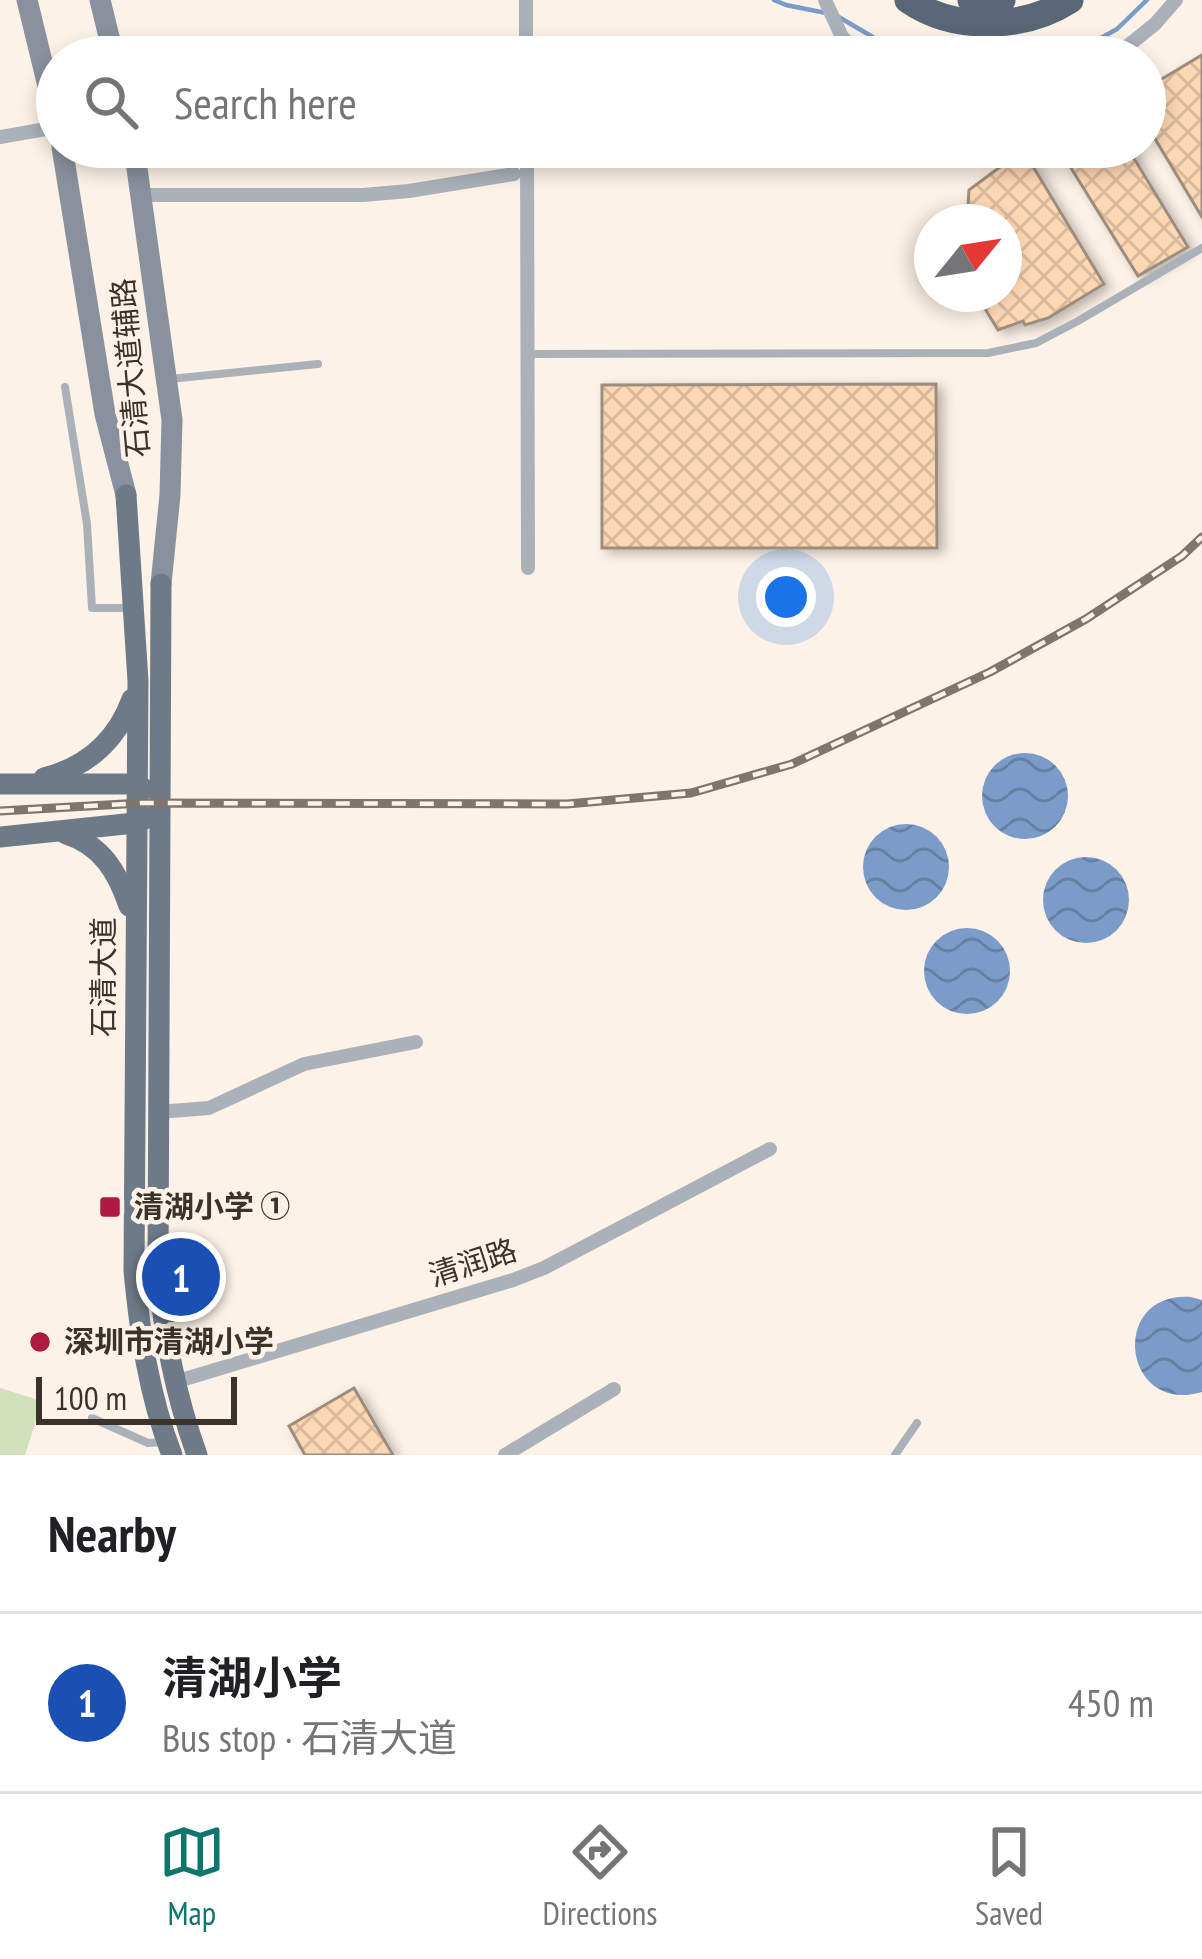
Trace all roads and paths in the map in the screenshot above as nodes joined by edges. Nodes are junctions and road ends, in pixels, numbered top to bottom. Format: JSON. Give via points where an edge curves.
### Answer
{"nodes":[{"id":1,"x":27,"y":0,"type":"edge"},
{"id":2,"x":526,"y":0,"type":"edge"},
{"id":3,"x":825,"y":0,"type":"edge"},
{"id":4,"x":908,"y":0,"type":"edge"},
{"id":5,"x":970,"y":0,"type":"edge"},
{"id":6,"x":1002,"y":0,"type":"edge"},
{"id":7,"x":1070,"y":0,"type":"edge"},
{"id":8,"x":1176,"y":0,"type":"edge"},
{"id":9,"x":105,"y":1,"type":"edge"},
{"id":10,"x":111,"y":36,"type":"edge"},
{"id":11,"x":526,"y":36,"type":"edge"},
{"id":12,"x":842,"y":36,"type":"edge"},
{"id":13,"x":1141,"y":36,"type":"edge"},
{"id":14,"x":36,"y":38,"type":"edge"},
{"id":15,"x":36,"y":129,"type":"edge"},
{"id":16,"x":0,"y":137,"type":"edge"},
{"id":17,"x":65,"y":168,"type":"edge"},
{"id":18,"x":138,"y":168,"type":"edge"},
{"id":19,"x":526,"y":168,"type":"edge"},
{"id":20,"x":514,"y":174,"type":"dead end"},
{"id":21,"x":143,"y":195,"type":"junction"},
{"id":22,"x":1202,"y":248,"type":"edge"},
{"id":23,"x":527,"y":354,"type":"junction"},
{"id":24,"x":318,"y":364,"type":"dead end"},
{"id":25,"x":168,"y":380,"type":"junction"},
{"id":26,"x":65,"y":387,"type":"dead end"},
{"id":27,"x":126,"y":495,"type":"joint"},
{"id":28,"x":528,"y":568,"type":"dead end"},
{"id":29,"x":161,"y":584,"type":"joint"},
{"id":30,"x":133,"y":608,"type":"junction"},
{"id":31,"x":138,"y":681,"type":"junction"},
{"id":32,"x":25,"y":783,"type":"junction"},
{"id":33,"x":0,"y":784,"type":"edge"},
{"id":34,"x":136,"y":784,"type":"junction"},
{"id":35,"x":162,"y":805,"type":"junction"},
{"id":36,"x":135,"y":824,"type":"junction"},
{"id":37,"x":53,"y":832,"type":"junction"},
{"id":38,"x":0,"y":837,"type":"edge"},
{"id":39,"x":134,"y":930,"type":"junction"},
{"id":40,"x":416,"y":1042,"type":"dead end"},
{"id":41,"x":158,"y":1112,"type":"junction"},
{"id":42,"x":770,"y":1149,"type":"dead end"},
{"id":43,"x":175,"y":1382,"type":"junction"},
{"id":44,"x":614,"y":1389,"type":"dead end"},
{"id":45,"x":92,"y":1418,"type":"dead end"},
{"id":46,"x":917,"y":1423,"type":"dead end"},
{"id":47,"x":169,"y":1449,"type":"edge"},
{"id":48,"x":197,"y":1455,"type":"edge"},
{"id":49,"x":505,"y":1455,"type":"edge"},
{"id":50,"x":895,"y":1455,"type":"edge"}],
"edges":[{"from":1,"to":14,"type":"main road"},
{"from":2,"to":11,"type":"street"},
{"from":3,"to":12,"type":"street"},
{"from":4,"to":7,"type":"highway","via":[[980,24],[1023,20]]},
{"from":5,"to":6,"type":"highway"},
{"from":8,"to":13,"type":"street"},
{"from":9,"to":10,"type":"main road"},
{"from":15,"to":16,"type":"street"},
{"from":17,"to":27,"type":"main road","name":"石清大道辅路"},
{"from":18,"to":21,"type":"main road","name":"石清大道辅路"},
{"from":19,"to":23,"type":"street"},
{"from":20,"to":21,"type":"street","via":[[363,195]]},
{"from":21,"to":25,"type":"main road","name":"石清大道辅路"},
{"from":22,"to":23,"type":"lane","via":[[1036,343],[988,353]]},
{"from":23,"to":28,"type":"street"},
{"from":24,"to":25,"type":"lane"},
{"from":25,"to":29,"type":"main road","name":"石清大道辅路"},
{"from":26,"to":30,"type":"lane","via":[[92,608]]},
{"from":27,"to":30,"type":"main road","name":"石清大道"},
{"from":29,"to":35,"type":"main road","name":"石清大道"},
{"from":30,"to":31,"type":"main road","name":"石清大道"},
{"from":31,"to":32,"type":"main road","via":[[100,751]]},
{"from":31,"to":34,"type":"main road","name":"石清大道"},
{"from":32,"to":33,"type":"main road"},
{"from":32,"to":34,"type":"main road"},
{"from":34,"to":35,"type":"main road"},
{"from":34,"to":36,"type":"main road","name":"石清大道"},
{"from":35,"to":36,"type":"main road"},
{"from":35,"to":41,"type":"main road","name":"石清大道"},
{"from":36,"to":37,"type":"main road"},
{"from":36,"to":39,"type":"main road","name":"石清大道"},
{"from":37,"to":38,"type":"main road"},
{"from":37,"to":39,"type":"main road","via":[[101,853],[123,888]]},
{"from":39,"to":47,"type":"main road","name":"石清大道","via":[[134,1271],[145,1359]]},
{"from":40,"to":41,"type":"street","via":[[304,1064],[209,1108]]},
{"from":41,"to":43,"type":"main road","name":"石清大道","via":[[158,1267]]},
{"from":42,"to":43,"type":"street","name":"清润路","via":[[544,1268]]},
{"from":43,"to":48,"type":"main road","name":"石清大道"},
{"from":44,"to":49,"type":"street"},
{"from":45,"to":47,"type":"lane"},
{"from":46,"to":50,"type":"lane"}]}
